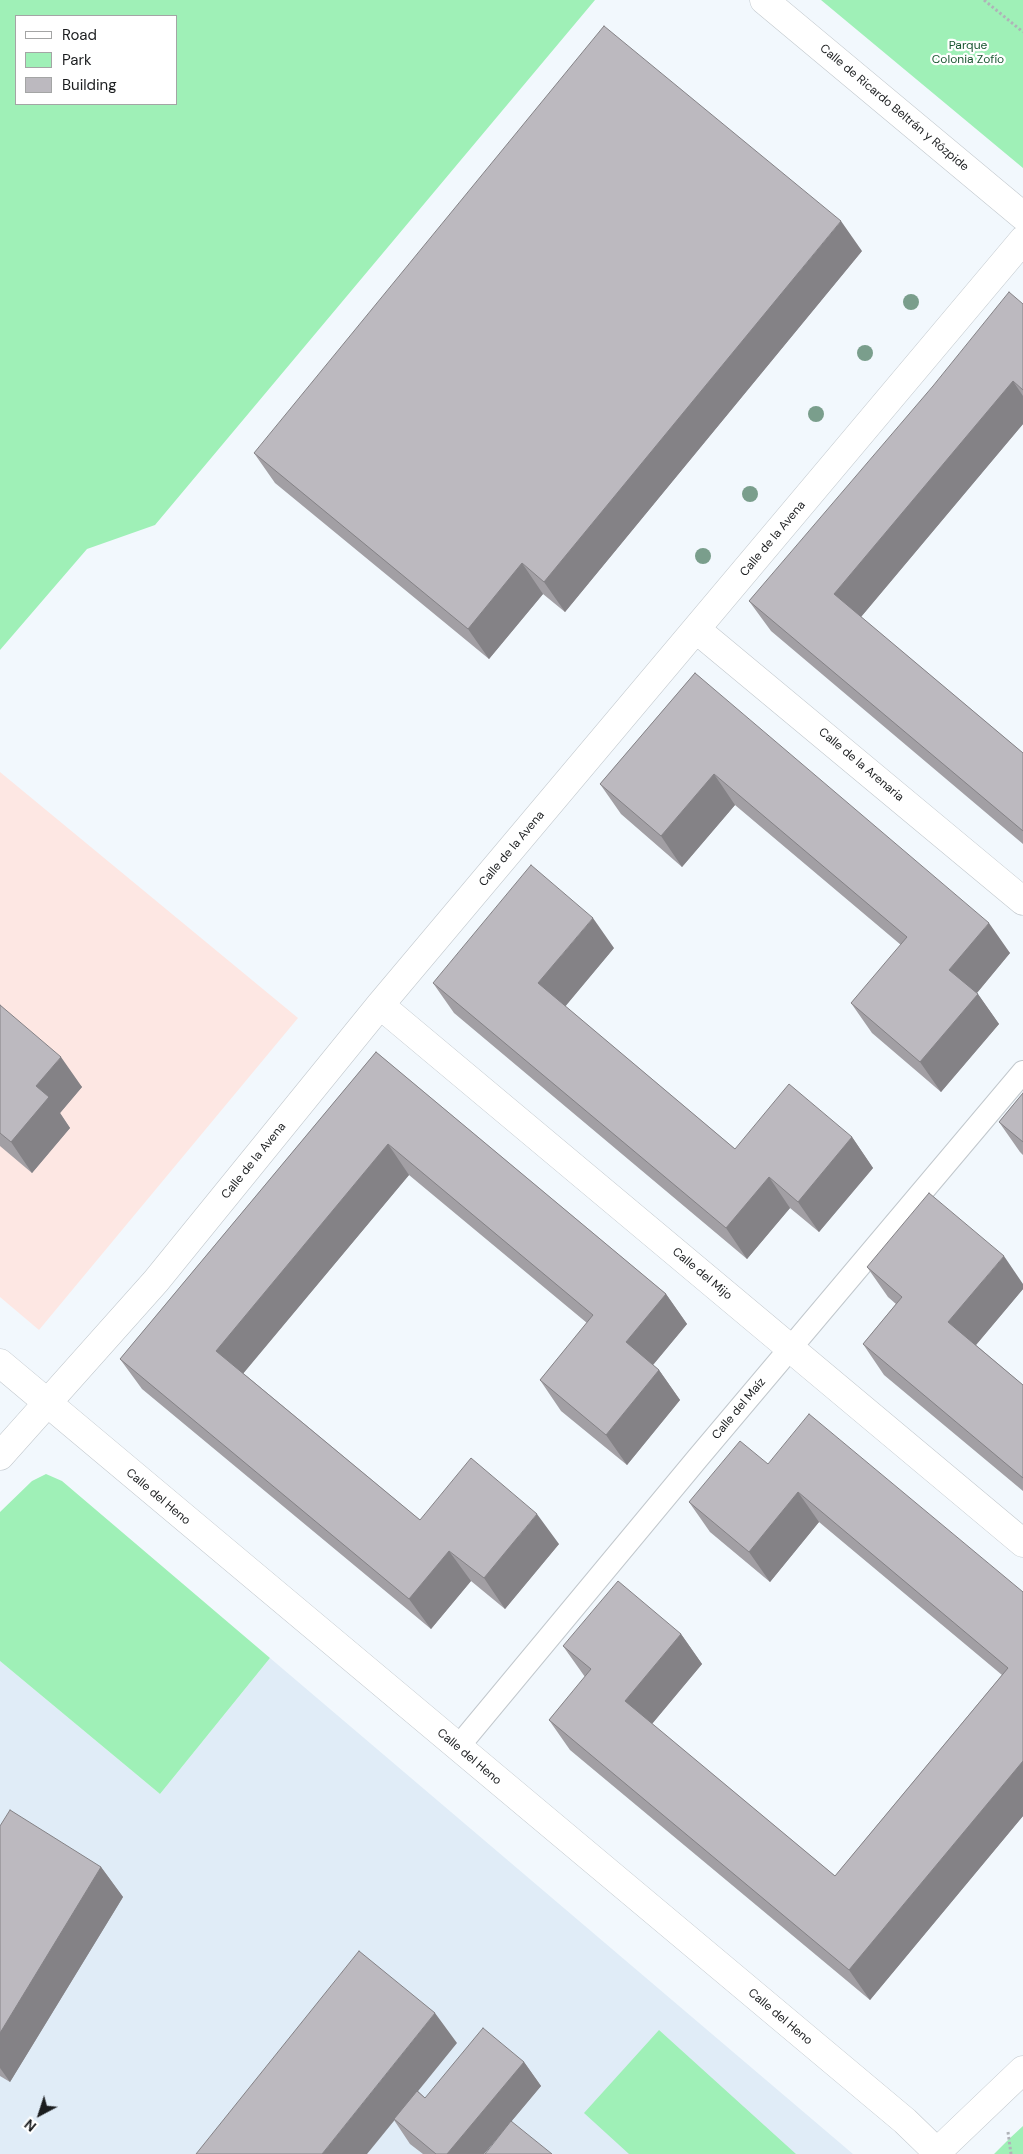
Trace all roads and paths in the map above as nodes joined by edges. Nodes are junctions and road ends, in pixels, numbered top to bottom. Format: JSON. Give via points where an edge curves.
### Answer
{"nodes":[{"id":1,"x":764,"y":0,"type":"edge"},
{"id":2,"x":984,"y":0,"type":"edge"},
{"id":3,"x":1023,"y":32,"type":"edge"},
{"id":4,"x":1023,"y":216,"type":"edge"},
{"id":5,"x":1023,"y":240,"type":"edge"},
{"id":6,"x":697,"y":630,"type":"junction"},
{"id":7,"x":1023,"y":901,"type":"edge"},
{"id":8,"x":380,"y":1005,"type":"junction"},
{"id":9,"x":1023,"y":1072,"type":"edge"},
{"id":10,"x":790,"y":1348,"type":"junction"},
{"id":11,"x":0,"y":1363,"type":"edge"},
{"id":12,"x":48,"y":1404,"type":"junction"},
{"id":13,"x":0,"y":1456,"type":"edge"},
{"id":14,"x":1023,"y":1543,"type":"edge"},
{"id":15,"x":458,"y":1747,"type":"junction"},
{"id":16,"x":1023,"y":2070,"type":"edge"},
{"id":17,"x":936,"y":2153,"type":"edge"}],
"edges":[{"from":1,"to":4,"type":"street","name":"Calle de Ricardo Beltrán y Rózpide"},
{"from":2,"to":3,"type":"path"},
{"from":5,"to":6,"type":"street","name":"Calle de la Avena"},
{"from":6,"to":7,"type":"street","name":"Calle de la Arenaria"},
{"from":6,"to":8,"type":"street","name":"Calle de la Avena"},
{"from":8,"to":10,"type":"street","name":"Calle del Mijo"},
{"from":8,"to":12,"type":"street","name":"Calle de la Avena","via":[[156,1281]]},
{"from":9,"to":10,"type":"street","name":"Calle del Maíz"},
{"from":10,"to":14,"type":"street","name":"Calle del Mijo"},
{"from":10,"to":15,"type":"street","name":"Calle del Maíz"},
{"from":11,"to":12,"type":"street","name":"Calle del Heno"},
{"from":12,"to":13,"type":"street","name":"Calle de la Avena"},
{"from":12,"to":15,"type":"street","name":"Calle del Heno"},
{"from":15,"to":17,"type":"street","name":"Calle del Heno","via":[[904,2121]]},
{"from":16,"to":17,"type":"street"}]}
